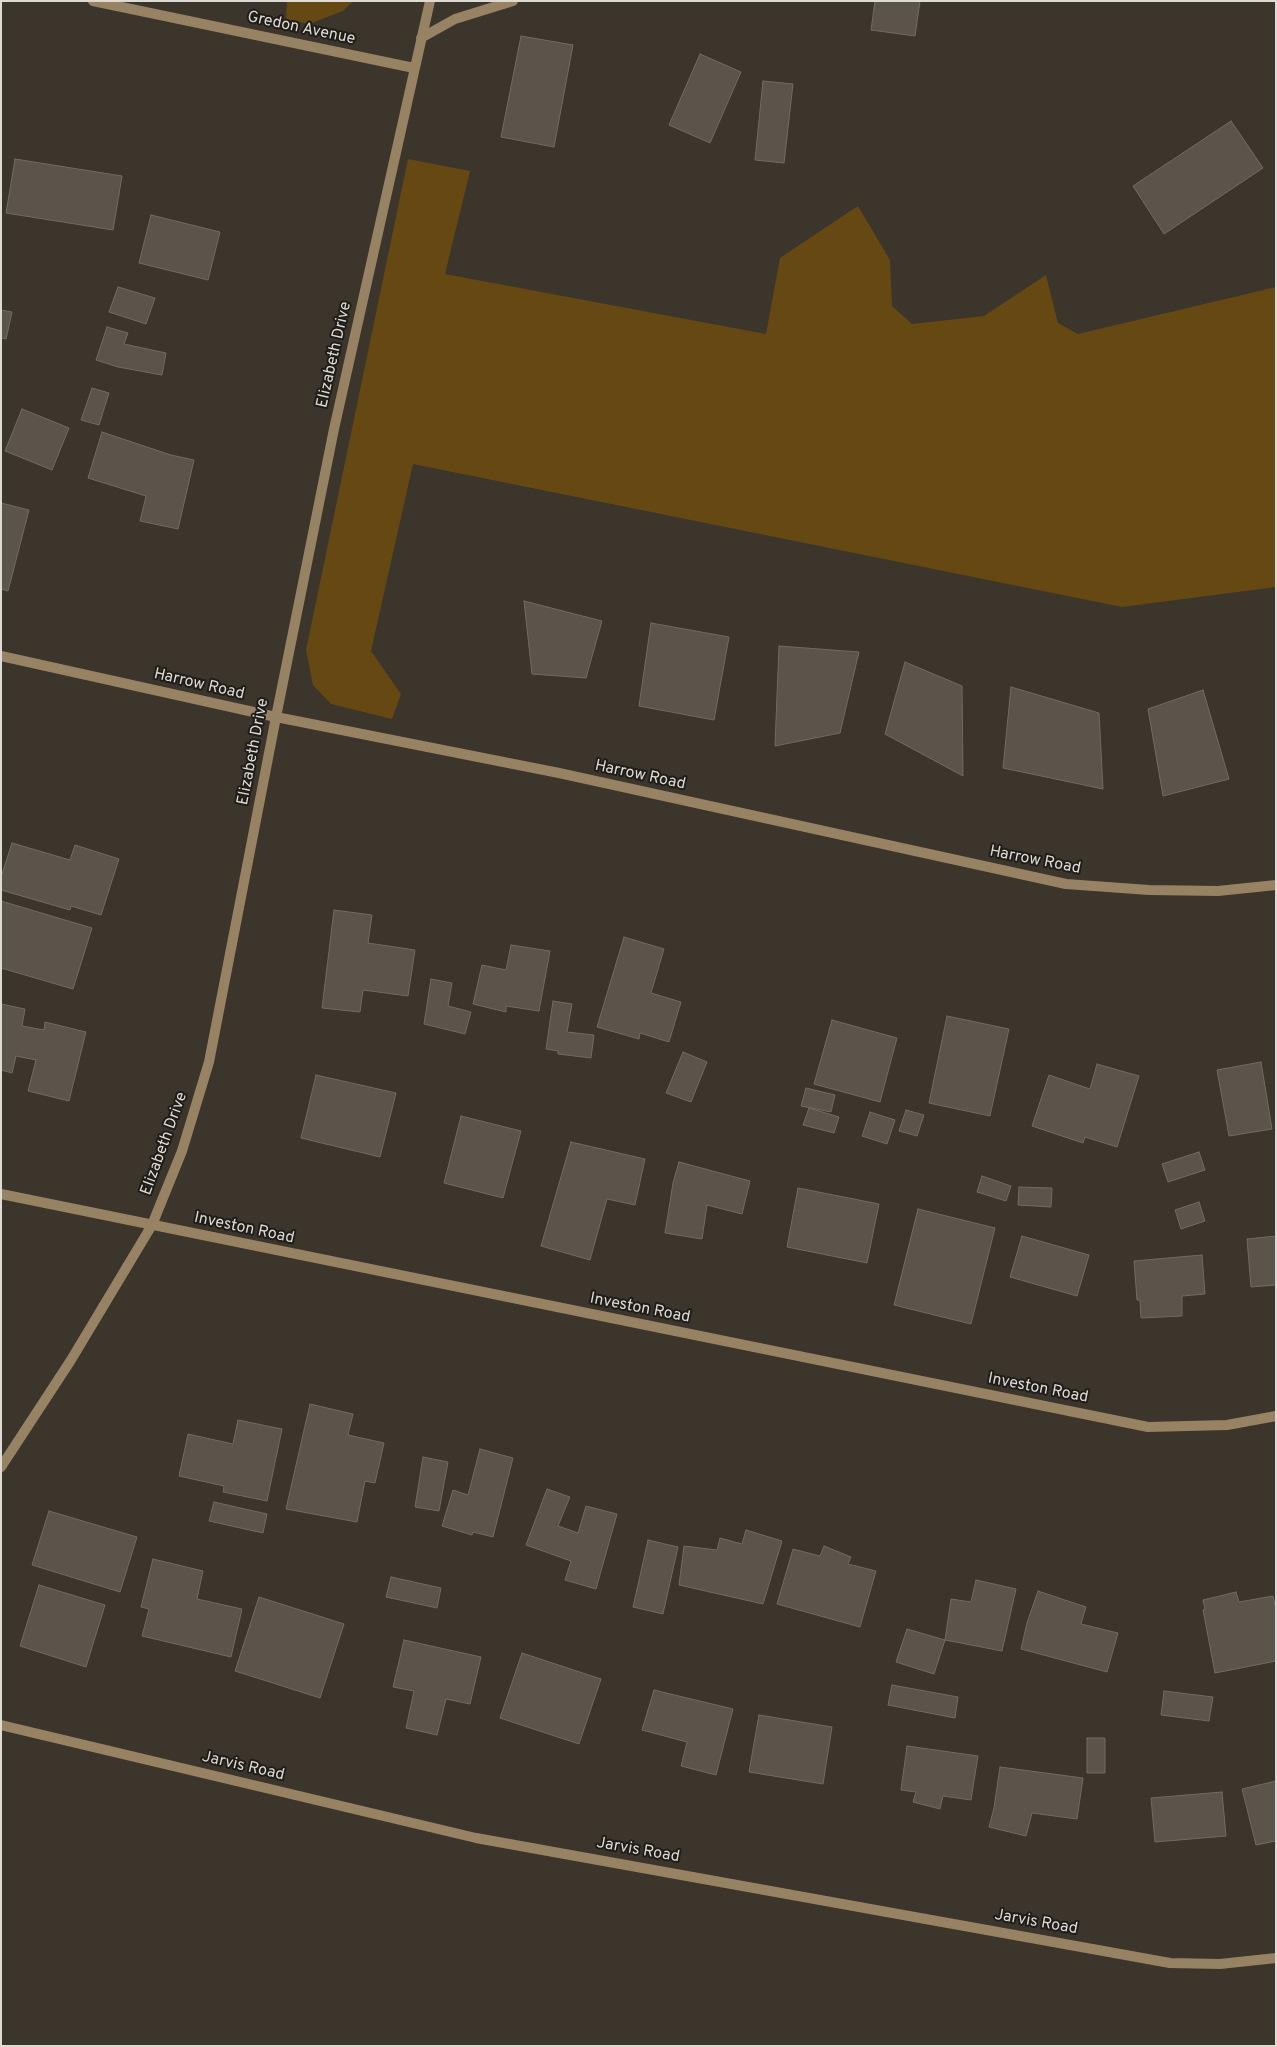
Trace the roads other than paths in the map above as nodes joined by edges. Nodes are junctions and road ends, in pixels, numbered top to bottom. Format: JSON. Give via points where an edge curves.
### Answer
{"nodes":[{"id":1,"x":93,"y":1,"type":"edge"},
{"id":2,"x":430,"y":1,"type":"edge"},
{"id":3,"x":513,"y":1,"type":"edge"},
{"id":4,"x":421,"y":38,"type":"junction"},
{"id":5,"x":414,"y":68,"type":"junction"},
{"id":6,"x":1,"y":656,"type":"edge"},
{"id":7,"x":276,"y":717,"type":"junction"},
{"id":8,"x":1276,"y":886,"type":"edge"},
{"id":9,"x":1,"y":1194,"type":"edge"},
{"id":10,"x":152,"y":1225,"type":"junction"},
{"id":11,"x":1276,"y":1416,"type":"edge"},
{"id":12,"x":1,"y":1467,"type":"edge"},
{"id":13,"x":1,"y":1725,"type":"edge"},
{"id":14,"x":1276,"y":1958,"type":"edge"}],
"edges":[{"from":1,"to":5,"type":"street","name":"Gredon Avenue"},
{"from":2,"to":4,"type":"street","name":"Elizabeth Drive"},
{"from":3,"to":4,"type":"street","via":[[455,19]]},
{"from":4,"to":5,"type":"street","name":"Elizabeth Drive"},
{"from":5,"to":7,"type":"street","name":"Elizabeth Drive","via":[[334,429]]},
{"from":6,"to":7,"type":"street","name":"Harrow Road"},
{"from":7,"to":8,"type":"street","name":"Harrow Road","via":[[559,773],[1066,884],[1218,892]]},
{"from":7,"to":10,"type":"street","name":"Elizabeth Drive","via":[[209,1062],[182,1151]]},
{"from":9,"to":10,"type":"street","name":"Investon Road"},
{"from":10,"to":11,"type":"street","name":"Investon Road","via":[[1148,1426],[1227,1425]]},
{"from":10,"to":12,"type":"street","name":"Elizabeth Drive","via":[[71,1360]]},
{"from":13,"to":14,"type":"street","name":"Jarvis Road","via":[[476,1838],[1170,1962],[1220,1964]]}]}
